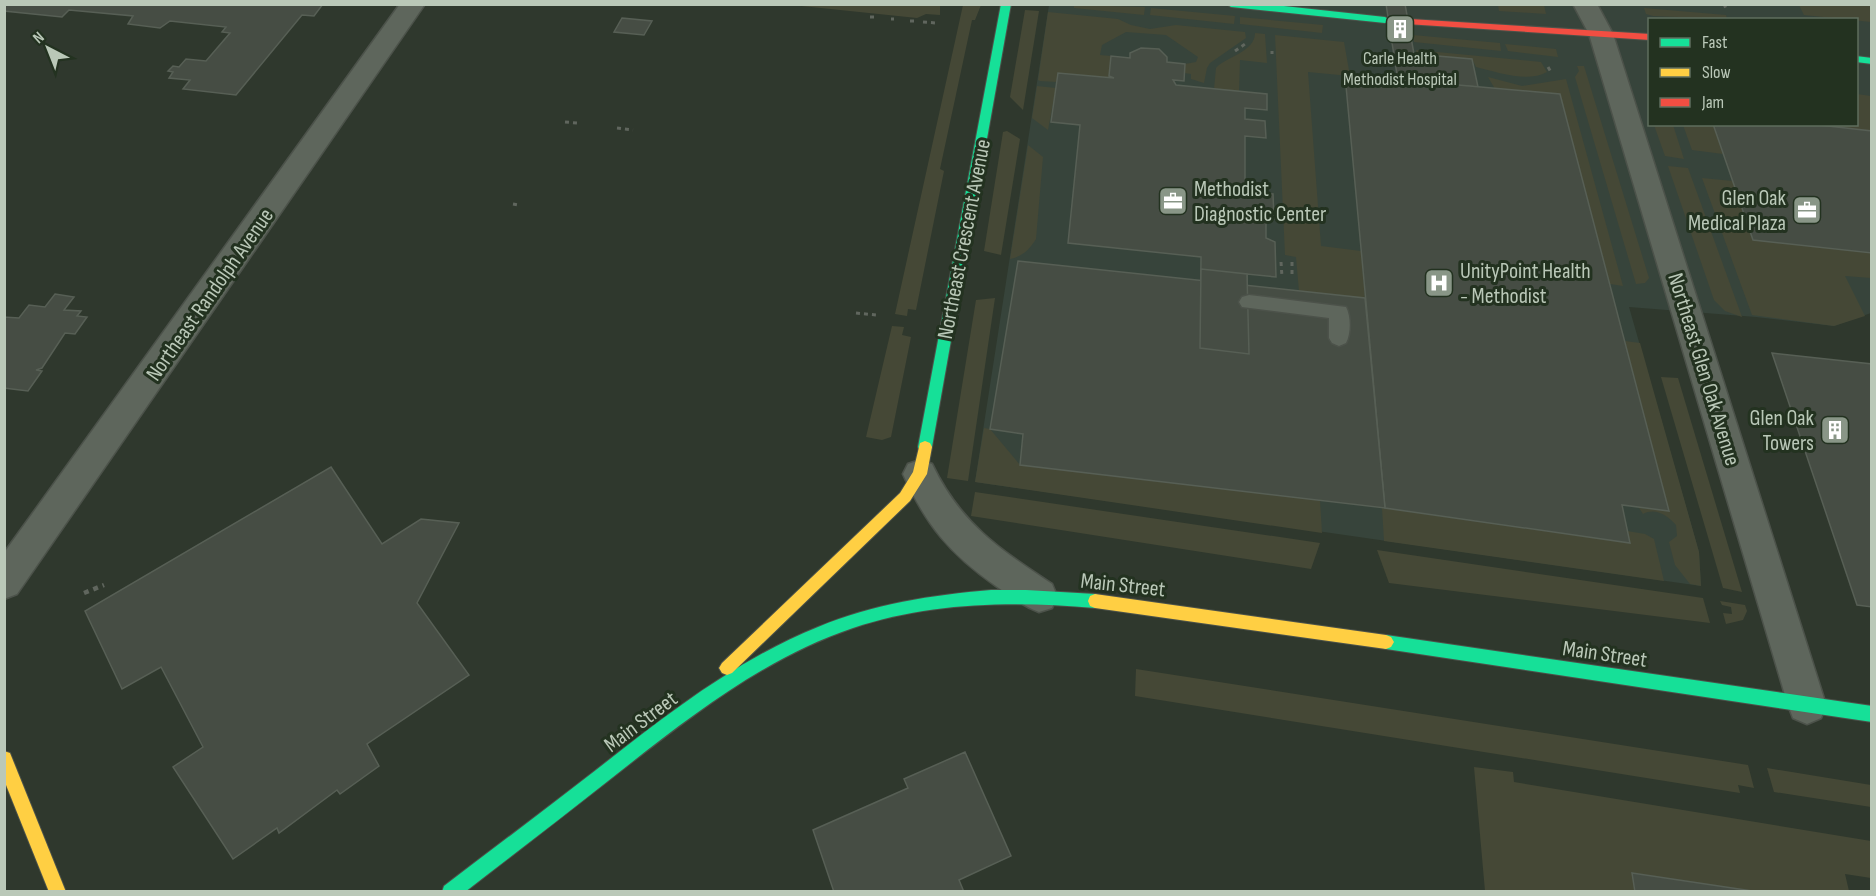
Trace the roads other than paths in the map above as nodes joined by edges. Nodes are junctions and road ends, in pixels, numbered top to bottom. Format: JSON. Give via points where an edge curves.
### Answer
{"nodes":[{"id":1,"x":413,"y":4,"type":"edge"},
{"id":2,"x":1006,"y":4,"type":"edge"},
{"id":3,"x":1231,"y":4,"type":"edge"},
{"id":4,"x":1430,"y":9,"type":"dead end"},
{"id":5,"x":1595,"y":14,"type":"edge"},
{"id":6,"x":1385,"y":20,"type":"dead end"},
{"id":7,"x":1410,"y":22,"type":"dead end"},
{"id":8,"x":1527,"y":29,"type":"junction"},
{"id":9,"x":1648,"y":36,"type":"edge"},
{"id":10,"x":1249,"y":302,"type":"dead end"},
{"id":11,"x":1339,"y":338,"type":"dead end"},
{"id":12,"x":920,"y":474,"type":"junction"},
{"id":13,"x":4,"y":583,"type":"edge"},
{"id":14,"x":1039,"y":596,"type":"junction"},
{"id":15,"x":1807,"y":705,"type":"junction"},
{"id":16,"x":1872,"y":714,"type":"edge"},
{"id":17,"x":665,"y":727,"type":"junction"},
{"id":18,"x":4,"y":759,"type":"edge"},
{"id":19,"x":58,"y":891,"type":"edge"},
{"id":20,"x":450,"y":891,"type":"edge"}],
"edges":[{"from":1,"to":13,"type":"street","name":"Northeast Randolph Avenue"},
{"from":2,"to":12,"type":"street","name":"Northeast Crescent Avenue"},
{"from":3,"to":6,"type":"street"},
{"from":4,"to":8,"type":"street"},
{"from":5,"to":8,"type":"street"},
{"from":5,"to":9,"type":"street"},
{"from":5,"to":15,"type":"street","name":"Northeast Glen Oak Avenue"},
{"from":7,"to":8,"type":"street"},
{"from":10,"to":11,"type":"lane","via":[[1339,312]]},
{"from":12,"to":14,"type":"street","via":[[937,511],[964,543]]},
{"from":12,"to":17,"type":"street","name":"Northeast Crescent Avenue","via":[[905,497]]},
{"from":14,"to":15,"type":"street","name":"Main Street","via":[[1154,608]]},
{"from":14,"to":17,"type":"street","name":"Main Street","via":[[936,602],[847,623],[762,661]]},
{"from":15,"to":16,"type":"street","name":"Main Street"},
{"from":17,"to":20,"type":"street","name":"Main Street"},
{"from":18,"to":19,"type":"street"}]}
